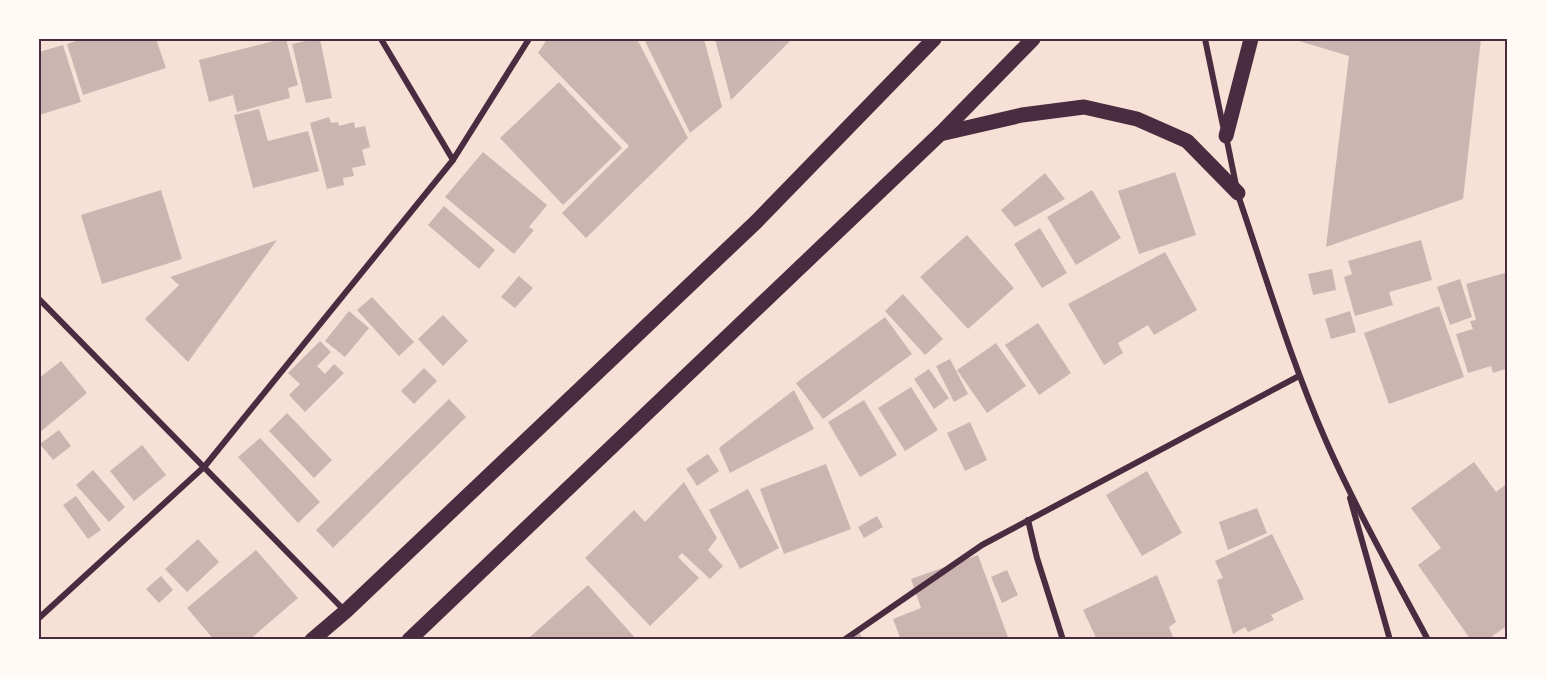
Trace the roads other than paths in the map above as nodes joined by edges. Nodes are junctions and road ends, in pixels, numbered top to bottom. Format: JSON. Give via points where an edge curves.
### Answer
{"nodes":[{"id":1,"x":381,"y":39,"type":"edge"},
{"id":2,"x":529,"y":39,"type":"edge"},
{"id":3,"x":934,"y":39,"type":"edge"},
{"id":4,"x":1033,"y":39,"type":"edge"},
{"id":5,"x":1204,"y":39,"type":"edge"},
{"id":6,"x":1251,"y":39,"type":"edge"},
{"id":7,"x":940,"y":134,"type":"junction"},
{"id":8,"x":1226,"y":136,"type":"junction"},
{"id":9,"x":453,"y":160,"type":"junction"},
{"id":10,"x":1238,"y":193,"type":"junction"},
{"id":11,"x":39,"y":299,"type":"edge"},
{"id":12,"x":1299,"y":376,"type":"junction"},
{"id":13,"x":205,"y":466,"type":"junction"},
{"id":14,"x":1347,"y":486,"type":"junction"},
{"id":15,"x":1028,"y":520,"type":"junction"},
{"id":16,"x":346,"y":611,"type":"junction"},
{"id":17,"x":39,"y":618,"type":"edge"},
{"id":18,"x":312,"y":640,"type":"edge"},
{"id":19,"x":409,"y":640,"type":"edge"},
{"id":20,"x":844,"y":640,"type":"edge"},
{"id":21,"x":1063,"y":640,"type":"edge"},
{"id":22,"x":1390,"y":640,"type":"edge"},
{"id":23,"x":1428,"y":640,"type":"edge"}],
"edges":[{"from":1,"to":9,"type":"street"},
{"from":2,"to":9,"type":"street"},
{"from":3,"to":16,"type":"main road","via":[[756,222]]},
{"from":4,"to":7,"type":"main road"},
{"from":5,"to":8,"type":"street"},
{"from":6,"to":8,"type":"main road"},
{"from":7,"to":10,"type":"main road","via":[[1022,115],[1084,107],[1137,119],[1187,141]]},
{"from":7,"to":19,"type":"main road"},
{"from":8,"to":10,"type":"street"},
{"from":9,"to":13,"type":"street"},
{"from":10,"to":12,"type":"street"},
{"from":11,"to":13,"type":"street"},
{"from":12,"to":14,"type":"street"},
{"from":12,"to":15,"type":"street"},
{"from":13,"to":16,"type":"street"},
{"from":13,"to":17,"type":"street"},
{"from":14,"to":22,"type":"street"},
{"from":14,"to":23,"type":"street"},
{"from":15,"to":20,"type":"street","via":[[982,545]]},
{"from":15,"to":21,"type":"street"},
{"from":16,"to":18,"type":"main road"}]}
